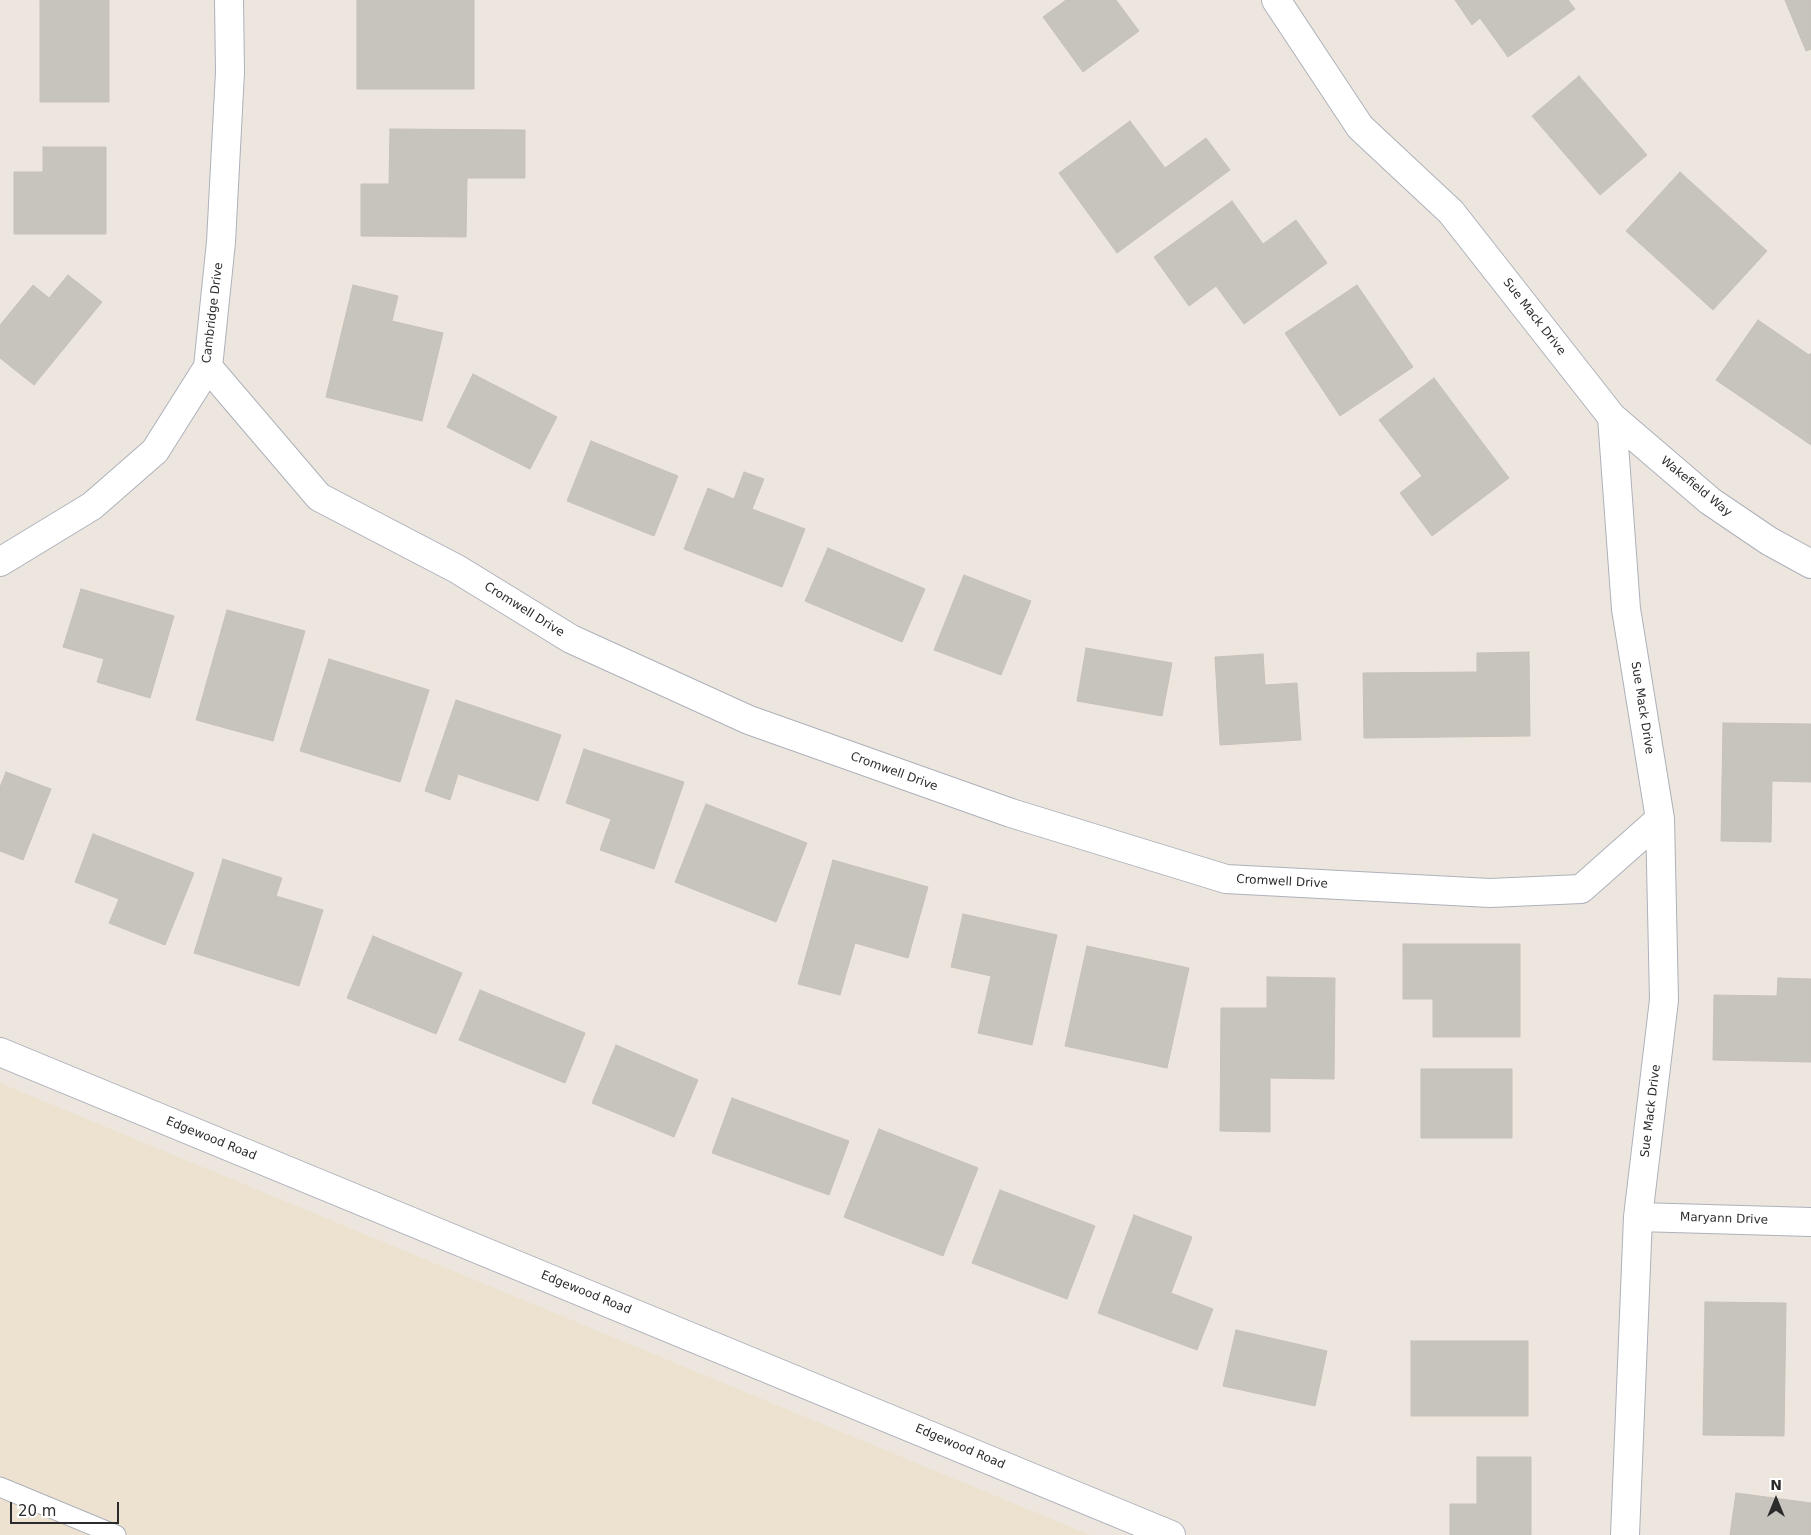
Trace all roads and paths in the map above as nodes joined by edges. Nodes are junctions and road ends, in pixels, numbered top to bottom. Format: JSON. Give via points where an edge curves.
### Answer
{"nodes":[{"id":1,"x":229,"y":0,"type":"edge"},
{"id":2,"x":1276,"y":0,"type":"edge"},
{"id":3,"x":208,"y":367,"type":"junction"},
{"id":4,"x":1612,"y":417,"type":"junction"},
{"id":5,"x":0,"y":562,"type":"edge"},
{"id":6,"x":1811,"y":564,"type":"edge"},
{"id":7,"x":1660,"y":819,"type":"junction"},
{"id":8,"x":0,"y":1052,"type":"edge"},
{"id":9,"x":1638,"y":1217,"type":"junction"},
{"id":10,"x":1811,"y":1222,"type":"edge"},
{"id":11,"x":0,"y":1487,"type":"edge"},
{"id":12,"x":116,"y":1535,"type":"edge"},
{"id":13,"x":1171,"y":1535,"type":"edge"},
{"id":14,"x":1625,"y":1535,"type":"edge"}],
"edges":[{"from":1,"to":3,"type":"street","name":"Cambridge Drive","via":[[230,72],[221,242]]},
{"from":2,"to":4,"type":"street","name":"Sue Mack Drive","via":[[1360,126],[1451,212]]},
{"from":3,"to":5,"type":"street","name":"Cambridge Drive","via":[[155,451],[92,506]]},
{"from":3,"to":7,"type":"street","name":"Cromwell Drive","via":[[320,497],[458,569],[571,639],[749,720],[1011,813],[1226,879],[1490,893],[1581,889]]},
{"from":4,"to":6,"type":"street","name":"Wakefield Way","via":[[1710,501],[1769,541]]},
{"from":4,"to":7,"type":"street","name":"Sue Mack Drive","via":[[1626,609]]},
{"from":7,"to":9,"type":"street","name":"Sue Mack Drive","via":[[1664,1000]]},
{"from":8,"to":13,"type":"street","name":"Edgewood Road"},
{"from":9,"to":10,"type":"street","name":"Maryann Drive"},
{"from":9,"to":14,"type":"street","name":"Sue Mack Drive"},
{"from":11,"to":12,"type":"lane"}]}
